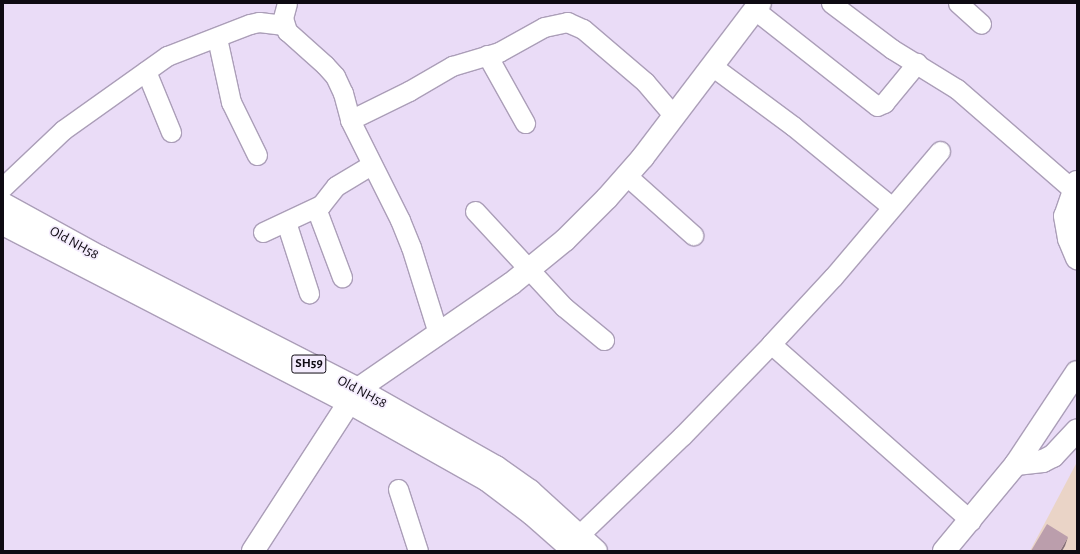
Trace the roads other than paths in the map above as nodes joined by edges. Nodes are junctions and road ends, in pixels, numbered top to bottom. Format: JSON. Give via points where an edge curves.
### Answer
{"nodes":[{"id":1,"x":287,"y":3,"type":"edge"},
{"id":2,"x":831,"y":3,"type":"edge"},
{"id":3,"x":958,"y":3,"type":"edge"},
{"id":4,"x":758,"y":6,"type":"edge"},
{"id":5,"x":981,"y":24,"type":"dead end"},
{"id":6,"x":284,"y":25,"type":"junction"},
{"id":7,"x":217,"y":38,"type":"junction"},
{"id":8,"x":487,"y":55,"type":"junction"},
{"id":9,"x":917,"y":63,"type":"junction"},
{"id":10,"x":712,"y":66,"type":"junction"},
{"id":11,"x":146,"y":71,"type":"junction"},
{"id":12,"x":674,"y":116,"type":"junction"},
{"id":13,"x":350,"y":120,"type":"junction"},
{"id":14,"x":525,"y":123,"type":"dead end"},
{"id":15,"x":171,"y":132,"type":"dead end"},
{"id":16,"x":940,"y":151,"type":"dead end"},
{"id":17,"x":257,"y":155,"type":"dead end"},
{"id":18,"x":371,"y":165,"type":"junction"},
{"id":19,"x":627,"y":176,"type":"junction"},
{"id":20,"x":1075,"y":186,"type":"edge"},
{"id":21,"x":3,"y":187,"type":"edge"},
{"id":22,"x":3,"y":204,"type":"edge"},
{"id":23,"x":892,"y":207,"type":"junction"},
{"id":24,"x":316,"y":208,"type":"junction"},
{"id":25,"x":475,"y":211,"type":"dead end"},
{"id":26,"x":286,"y":222,"type":"junction"},
{"id":27,"x":3,"y":224,"type":"edge"},
{"id":28,"x":263,"y":232,"type":"dead end"},
{"id":29,"x":694,"y":235,"type":"dead end"},
{"id":30,"x":1077,"y":258,"type":"edge"},
{"id":31,"x":530,"y":268,"type":"junction"},
{"id":32,"x":342,"y":277,"type":"dead end"},
{"id":33,"x":309,"y":293,"type":"dead end"},
{"id":34,"x":438,"y":333,"type":"junction"},
{"id":35,"x":604,"y":340,"type":"dead end"},
{"id":36,"x":771,"y":344,"type":"junction"},
{"id":37,"x":1077,"y":372,"type":"edge"},
{"id":38,"x":354,"y":396,"type":"junction"},
{"id":39,"x":1077,"y":430,"type":"edge"},
{"id":40,"x":1016,"y":464,"type":"junction"},
{"id":41,"x":398,"y":489,"type":"dead end"},
{"id":42,"x":971,"y":521,"type":"junction"},
{"id":43,"x":577,"y":543,"type":"edge"},
{"id":44,"x":253,"y":551,"type":"edge"},
{"id":45,"x":418,"y":551,"type":"edge"},
{"id":46,"x":596,"y":551,"type":"edge"},
{"id":47,"x":944,"y":551,"type":"edge"}],
"edges":[{"from":1,"to":6,"type":"street"},
{"from":2,"to":9,"type":"street","via":[[892,49]]},
{"from":3,"to":5,"type":"street"},
{"from":4,"to":9,"type":"street","via":[[877,106],[884,103]]},
{"from":4,"to":10,"type":"main road"},
{"from":6,"to":7,"type":"street","via":[[259,22]]},
{"from":6,"to":13,"type":"street","via":[[287,31],[335,76]]},
{"from":7,"to":11,"type":"street","via":[[167,56]]},
{"from":7,"to":17,"type":"street","via":[[231,102]]},
{"from":8,"to":12,"type":"street","via":[[517,44],[556,23],[576,24],[645,82]]},
{"from":8,"to":13,"type":"street","via":[[452,66],[414,89]]},
{"from":8,"to":14,"type":"street"},
{"from":9,"to":20,"type":"street","via":[[957,89]]},
{"from":10,"to":12,"type":"main road"},
{"from":10,"to":23,"type":"street","via":[[793,126]]},
{"from":11,"to":15,"type":"street"},
{"from":11,"to":21,"type":"street","via":[[63,130]]},
{"from":12,"to":19,"type":"main road"},
{"from":13,"to":18,"type":"street"},
{"from":16,"to":23,"type":"street"},
{"from":18,"to":24,"type":"street","via":[[336,186]]},
{"from":18,"to":34,"type":"street","via":[[408,240]]},
{"from":19,"to":29,"type":"street"},
{"from":19,"to":31,"type":"main road","via":[[565,240]]},
{"from":20,"to":30,"type":"main road","via":[[1066,211],[1066,227]]},
{"from":22,"to":38,"type":"main road","name":"Old NH58","number":"SH59"},
{"from":23,"to":36,"type":"street"},
{"from":24,"to":26,"type":"street"},
{"from":24,"to":32,"type":"street"},
{"from":25,"to":31,"type":"street"},
{"from":26,"to":28,"type":"street"},
{"from":26,"to":33,"type":"street"},
{"from":27,"to":38,"type":"main road","name":"Old NH58","number":"SH59"},
{"from":31,"to":34,"type":"main road"},
{"from":31,"to":35,"type":"street","via":[[560,303]]},
{"from":34,"to":38,"type":"main road"},
{"from":36,"to":42,"type":"street"},
{"from":36,"to":43,"type":"street"},
{"from":37,"to":40,"type":"main road"},
{"from":38,"to":43,"type":"main road","name":"Old NH58","number":"SH59","via":[[487,480],[532,514]]},
{"from":38,"to":44,"type":"main road"},
{"from":39,"to":40,"type":"main road","via":[[1053,456],[1043,461]]},
{"from":40,"to":42,"type":"main road"},
{"from":41,"to":45,"type":"street"},
{"from":42,"to":47,"type":"main road"},
{"from":43,"to":46,"type":"main road","name":"Old NH58","number":"SH59"}]}
